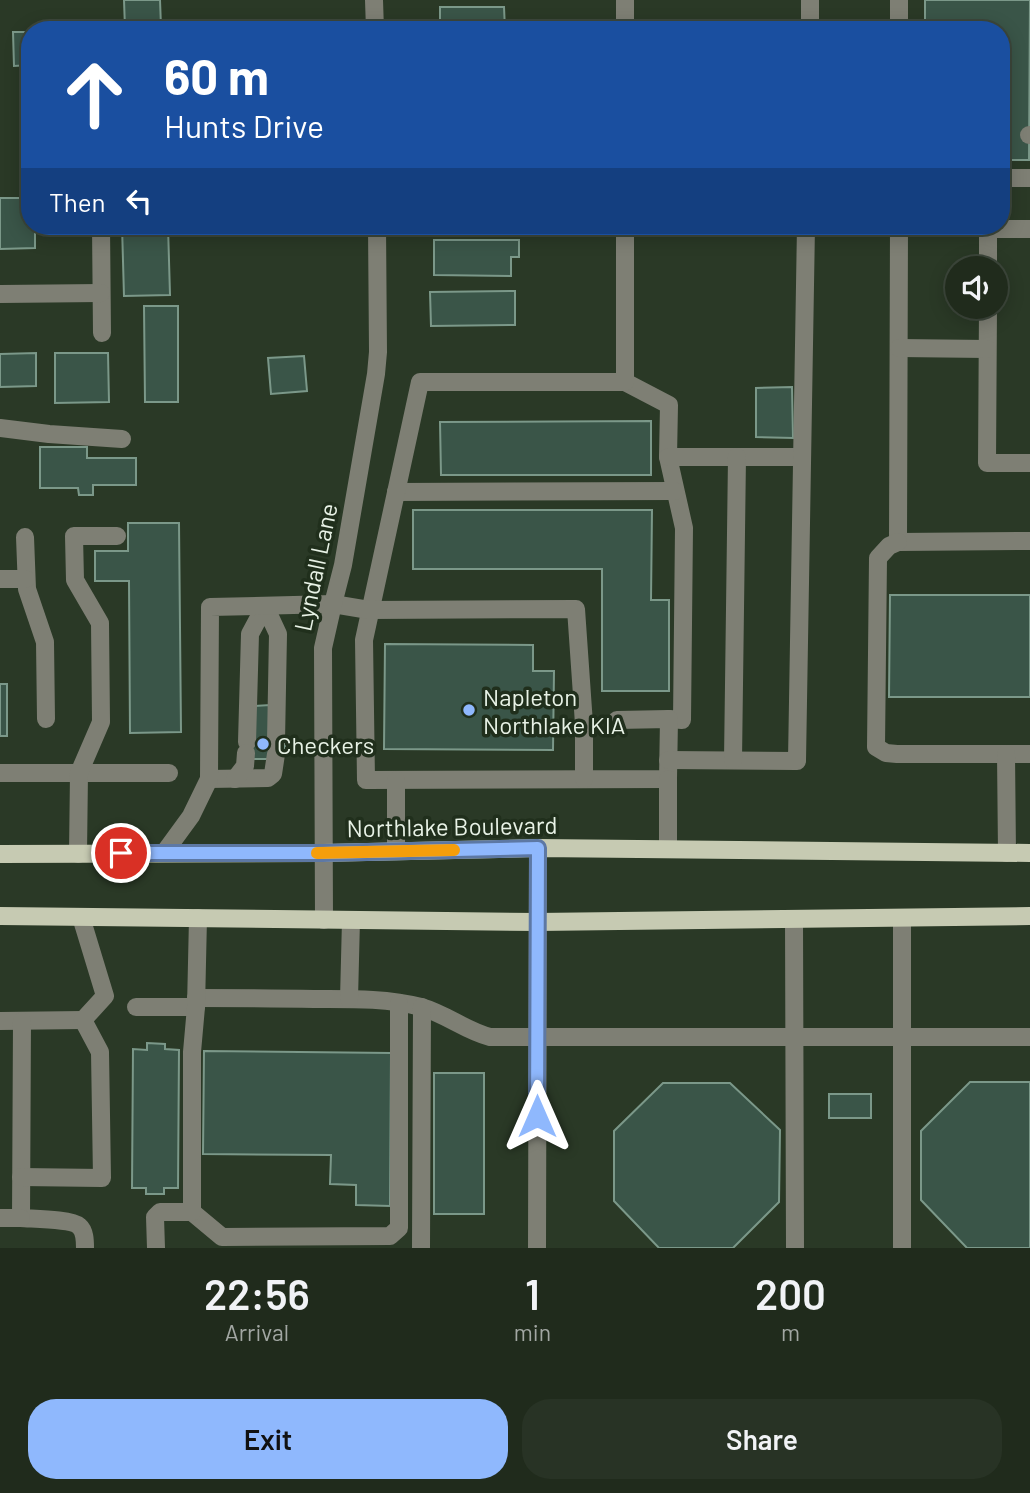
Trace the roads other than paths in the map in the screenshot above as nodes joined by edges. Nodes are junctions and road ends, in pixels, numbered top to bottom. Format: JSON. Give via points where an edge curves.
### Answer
{"nodes":[{"id":1,"x":374,"y":0,"type":"edge"},
{"id":2,"x":625,"y":0,"type":"edge"},
{"id":3,"x":810,"y":0,"type":"edge"},
{"id":4,"x":900,"y":0,"type":"edge"},
{"id":5,"x":375,"y":21,"type":"edge"},
{"id":6,"x":625,"y":21,"type":"edge"},
{"id":7,"x":810,"y":21,"type":"edge"},
{"id":8,"x":899,"y":21,"type":"edge"},
{"id":9,"x":1010,"y":178,"type":"edge"},
{"id":10,"x":1030,"y":178,"type":"edge"},
{"id":11,"x":1010,"y":229,"type":"edge"},
{"id":12,"x":1030,"y":229,"type":"edge"},
{"id":13,"x":101,"y":235,"type":"edge"},
{"id":14,"x":377,"y":235,"type":"edge"},
{"id":15,"x":625,"y":235,"type":"edge"},
{"id":16,"x":806,"y":235,"type":"edge"},
{"id":17,"x":899,"y":235,"type":"edge"},
{"id":18,"x":988,"y":235,"type":"edge"},
{"id":19,"x":988,"y":256,"type":"edge"},
{"id":20,"x":101,"y":293,"type":"junction"},
{"id":21,"x":0,"y":294,"type":"edge"},
{"id":22,"x":988,"y":319,"type":"edge"},
{"id":23,"x":102,"y":332,"type":"dead end"},
{"id":24,"x":899,"y":348,"type":"junction"},
{"id":25,"x":987,"y":349,"type":"junction"},
{"id":26,"x":625,"y":382,"type":"junction"},
{"id":27,"x":0,"y":428,"type":"edge"},
{"id":28,"x":121,"y":439,"type":"dead end"},
{"id":29,"x":668,"y":457,"type":"junction"},
{"id":30,"x":737,"y":457,"type":"junction"},
{"id":31,"x":802,"y":457,"type":"junction"},
{"id":32,"x":1030,"y":463,"type":"edge"},
{"id":33,"x":676,"y":491,"type":"junction"},
{"id":34,"x":396,"y":492,"type":"junction"},
{"id":35,"x":117,"y":536,"type":"dead end"},
{"id":36,"x":25,"y":537,"type":"dead end"},
{"id":37,"x":1030,"y":541,"type":"edge"},
{"id":38,"x":898,"y":542,"type":"junction"},
{"id":39,"x":0,"y":579,"type":"edge"},
{"id":40,"x":26,"y":579,"type":"junction"},
{"id":41,"x":333,"y":604,"type":"junction"},
{"id":42,"x":265,"y":606,"type":"junction"},
{"id":43,"x":369,"y":610,"type":"junction"},
{"id":44,"x":46,"y":719,"type":"dead end"},
{"id":45,"x":669,"y":719,"type":"junction"},
{"id":46,"x":617,"y":720,"type":"dead end"},
{"id":47,"x":1006,"y":754,"type":"junction"},
{"id":48,"x":1030,"y":754,"type":"edge"},
{"id":49,"x":668,"y":760,"type":"junction"},
{"id":50,"x":733,"y":760,"type":"junction"},
{"id":51,"x":0,"y":773,"type":"edge"},
{"id":52,"x":79,"y":773,"type":"junction"},
{"id":53,"x":169,"y":773,"type":"dead end"},
{"id":54,"x":209,"y":779,"type":"junction"},
{"id":55,"x":235,"y":779,"type":"junction"},
{"id":56,"x":584,"y":779,"type":"junction"},
{"id":57,"x":668,"y":779,"type":"junction"},
{"id":58,"x":396,"y":780,"type":"junction"},
{"id":59,"x":538,"y":848,"type":"junction"},
{"id":60,"x":668,"y":849,"type":"junction"},
{"id":61,"x":396,"y":852,"type":"junction"},
{"id":62,"x":1007,"y":852,"type":"junction"},
{"id":63,"x":164,"y":853,"type":"junction"},
{"id":64,"x":323,"y":853,"type":"junction"},
{"id":65,"x":1030,"y":853,"type":"edge"},
{"id":66,"x":0,"y":854,"type":"edge"},
{"id":67,"x":78,"y":854,"type":"junction"},
{"id":68,"x":0,"y":916,"type":"edge"},
{"id":69,"x":1030,"y":916,"type":"edge"},
{"id":70,"x":81,"y":917,"type":"junction"},
{"id":71,"x":198,"y":918,"type":"junction"},
{"id":72,"x":902,"y":918,"type":"junction"},
{"id":73,"x":794,"y":919,"type":"junction"},
{"id":74,"x":324,"y":920,"type":"junction"},
{"id":75,"x":351,"y":920,"type":"junction"},
{"id":76,"x":537,"y":922,"type":"junction"},
{"id":77,"x":349,"y":999,"type":"junction"},
{"id":78,"x":195,"y":1003,"type":"junction"},
{"id":79,"x":399,"y":1003,"type":"junction"},
{"id":80,"x":136,"y":1007,"type":"dead end"},
{"id":81,"x":422,"y":1007,"type":"junction"},
{"id":82,"x":83,"y":1020,"type":"junction"},
{"id":83,"x":0,"y":1021,"type":"edge"},
{"id":84,"x":22,"y":1021,"type":"junction"},
{"id":85,"x":794,"y":1037,"type":"junction"},
{"id":86,"x":902,"y":1037,"type":"junction"},
{"id":87,"x":1030,"y":1037,"type":"edge"},
{"id":88,"x":537,"y":1038,"type":"junction"},
{"id":89,"x":21,"y":1177,"type":"junction"},
{"id":90,"x":192,"y":1212,"type":"junction"},
{"id":91,"x":0,"y":1218,"type":"edge"},
{"id":92,"x":21,"y":1218,"type":"junction"},
{"id":93,"x":85,"y":1248,"type":"edge"},
{"id":94,"x":156,"y":1248,"type":"edge"},
{"id":95,"x":421,"y":1248,"type":"edge"},
{"id":96,"x":537,"y":1248,"type":"edge"},
{"id":97,"x":795,"y":1248,"type":"edge"},
{"id":98,"x":902,"y":1248,"type":"edge"}],
"edges":[{"from":1,"to":5,"type":"street"},
{"from":2,"to":6,"type":"street"},
{"from":3,"to":7,"type":"street"},
{"from":4,"to":8,"type":"street"},
{"from":9,"to":10,"type":"street"},
{"from":11,"to":12,"type":"street"},
{"from":13,"to":20,"type":"street"},
{"from":14,"to":41,"type":"street","name":"Lyndall Lane","via":[[378,352],[344,565]]},
{"from":15,"to":26,"type":"street"},
{"from":16,"to":31,"type":"street"},
{"from":17,"to":24,"type":"street"},
{"from":18,"to":19,"type":"street"},
{"from":20,"to":21,"type":"street"},
{"from":20,"to":23,"type":"street"},
{"from":22,"to":25,"type":"street"},
{"from":24,"to":25,"type":"street"},
{"from":24,"to":38,"type":"street"},
{"from":25,"to":32,"type":"street","via":[[987,463]]},
{"from":26,"to":29,"type":"street","via":[[669,405]]},
{"from":26,"to":34,"type":"street","via":[[420,382]]},
{"from":27,"to":28,"type":"street"},
{"from":29,"to":30,"type":"street"},
{"from":29,"to":33,"type":"street"},
{"from":30,"to":31,"type":"street"},
{"from":30,"to":50,"type":"street"},
{"from":31,"to":50,"type":"street","via":[[797,761]]},
{"from":33,"to":34,"type":"street"},
{"from":33,"to":45,"type":"street","via":[[684,528],[682,720]]},
{"from":34,"to":43,"type":"street"},
{"from":35,"to":52,"type":"street","via":[[74,536],[75,580],[100,624],[101,722]]},
{"from":36,"to":40,"type":"street"},
{"from":37,"to":38,"type":"street"},
{"from":38,"to":47,"type":"street","via":[[878,558],[876,747],[897,754]]},
{"from":39,"to":40,"type":"street"},
{"from":40,"to":44,"type":"street","via":[[45,642]]},
{"from":41,"to":42,"type":"street"},
{"from":41,"to":43,"type":"street"},
{"from":41,"to":64,"type":"street","name":"Lyndall Lane","via":[[323,648]]},
{"from":42,"to":54,"type":"street","via":[[210,607]]},
{"from":42,"to":55,"type":"street","via":[[250,634],[247,748]]},
{"from":42,"to":55,"type":"street","via":[[278,634],[273,774]]},
{"from":43,"to":56,"type":"street","via":[[576,609]]},
{"from":43,"to":58,"type":"street","via":[[364,640],[366,780]]},
{"from":45,"to":46,"type":"street"},
{"from":45,"to":49,"type":"street"},
{"from":47,"to":48,"type":"street"},
{"from":47,"to":62,"type":"street"},
{"from":49,"to":50,"type":"street"},
{"from":49,"to":57,"type":"street"},
{"from":51,"to":52,"type":"street"},
{"from":52,"to":53,"type":"street"},
{"from":52,"to":67,"type":"street"},
{"from":54,"to":55,"type":"street"},
{"from":54,"to":63,"type":"street","via":[[191,816]]},
{"from":56,"to":57,"type":"street"},
{"from":56,"to":58,"type":"street"},
{"from":57,"to":60,"type":"street"},
{"from":58,"to":61,"type":"street"},
{"from":59,"to":60,"type":"main road","name":"Northlake Boulevard"},
{"from":59,"to":61,"type":"main road","name":"Northlake Boulevard"},
{"from":59,"to":76,"type":"street"},
{"from":60,"to":62,"type":"main road","name":"Northlake Boulevard"},
{"from":61,"to":64,"type":"main road","name":"Northlake Boulevard"},
{"from":62,"to":65,"type":"main road","name":"Northlake Boulevard"},
{"from":63,"to":64,"type":"main road","name":"Northlake Boulevard"},
{"from":63,"to":67,"type":"main road","name":"Northlake Boulevard"},
{"from":64,"to":74,"type":"street","name":"Lyndall Lane"},
{"from":66,"to":67,"type":"main road","name":"Northlake Boulevard"},
{"from":68,"to":70,"type":"main road"},
{"from":69,"to":72,"type":"main road"},
{"from":70,"to":71,"type":"main road"},
{"from":70,"to":82,"type":"street","via":[[105,996]]},
{"from":71,"to":74,"type":"main road"},
{"from":71,"to":78,"type":"street"},
{"from":72,"to":73,"type":"main road"},
{"from":72,"to":86,"type":"street"},
{"from":73,"to":76,"type":"main road"},
{"from":73,"to":85,"type":"street"},
{"from":74,"to":75,"type":"main road"},
{"from":75,"to":76,"type":"main road"},
{"from":75,"to":77,"type":"street"},
{"from":76,"to":88,"type":"street"},
{"from":77,"to":78,"type":"street"},
{"from":77,"to":79,"type":"street"},
{"from":78,"to":80,"type":"street"},
{"from":78,"to":90,"type":"street"},
{"from":79,"to":81,"type":"street"},
{"from":79,"to":90,"type":"street","via":[[399,1227],[390,1236],[222,1237]]},
{"from":81,"to":88,"type":"street","via":[[478,1034]]},
{"from":81,"to":95,"type":"street"},
{"from":82,"to":84,"type":"street"},
{"from":82,"to":89,"type":"street","via":[[100,1052],[102,1178]]},
{"from":83,"to":84,"type":"street"},
{"from":84,"to":89,"type":"street"},
{"from":85,"to":86,"type":"street"},
{"from":85,"to":88,"type":"street"},
{"from":85,"to":97,"type":"street"},
{"from":86,"to":87,"type":"street"},
{"from":86,"to":98,"type":"street"},
{"from":88,"to":96,"type":"street"},
{"from":89,"to":92,"type":"street"},
{"from":90,"to":94,"type":"street","via":[[160,1212],[155,1217]]},
{"from":91,"to":92,"type":"street"},
{"from":92,"to":93,"type":"street","via":[[79,1226]]}]}
